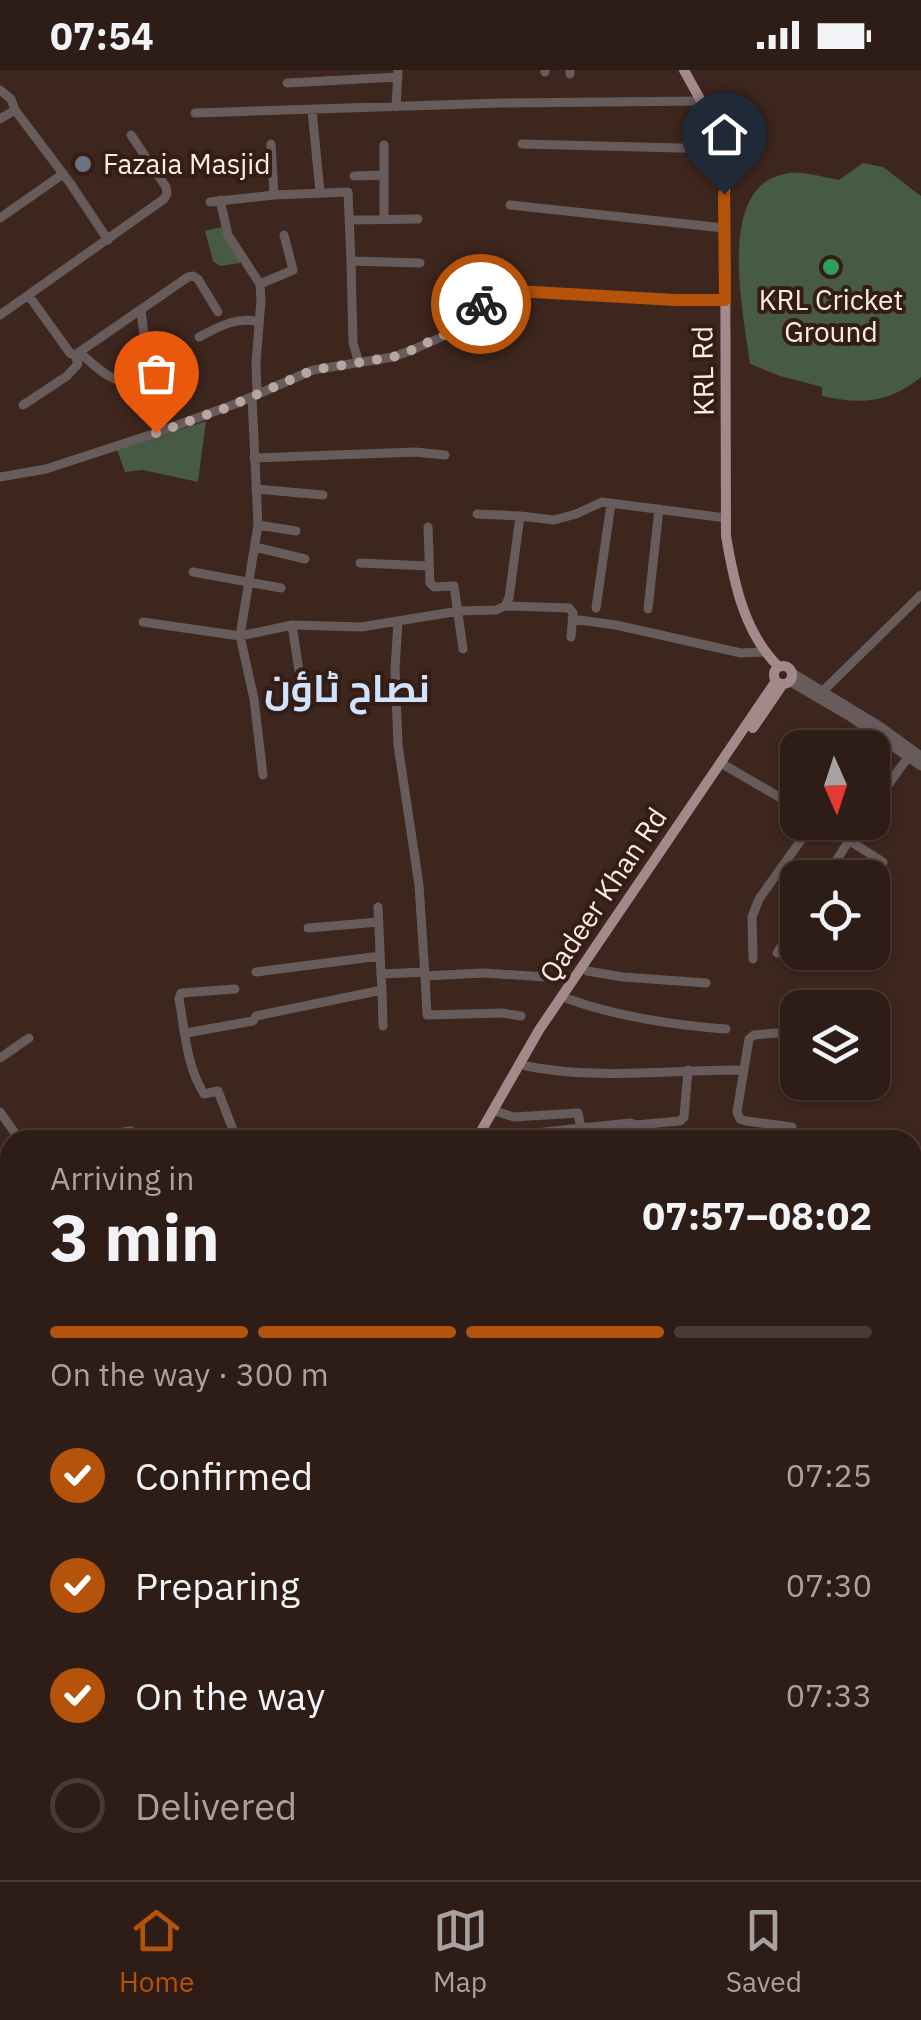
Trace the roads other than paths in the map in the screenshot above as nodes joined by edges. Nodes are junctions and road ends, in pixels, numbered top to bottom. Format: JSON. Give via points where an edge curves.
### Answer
{"nodes":[{"id":1,"x":684,"y":70,"type":"edge"},
{"id":2,"x":398,"y":73,"type":"edge"},
{"id":3,"x":287,"y":82,"type":"dead end"},
{"id":4,"x":0,"y":90,"type":"edge"},
{"id":5,"x":701,"y":102,"type":"junction"},
{"id":6,"x":396,"y":107,"type":"junction"},
{"id":7,"x":16,"y":110,"type":"junction"},
{"id":8,"x":312,"y":110,"type":"junction"},
{"id":9,"x":195,"y":113,"type":"dead end"},
{"id":10,"x":0,"y":119,"type":"edge"},
{"id":11,"x":132,"y":135,"type":"dead end"},
{"id":12,"x":271,"y":144,"type":"dead end"},
{"id":13,"x":522,"y":144,"type":"dead end"},
{"id":14,"x":384,"y":145,"type":"dead end"},
{"id":15,"x":719,"y":150,"type":"junction"},
{"id":16,"x":63,"y":174,"type":"junction"},
{"id":17,"x":384,"y":175,"type":"junction"},
{"id":18,"x":354,"y":176,"type":"dead end"},
{"id":19,"x":320,"y":192,"type":"junction"},
{"id":20,"x":274,"y":194,"type":"junction"},
{"id":21,"x":510,"y":205,"type":"dead end"},
{"id":22,"x":0,"y":218,"type":"edge"},
{"id":23,"x":384,"y":219,"type":"junction"},
{"id":24,"x":418,"y":219,"type":"dead end"},
{"id":25,"x":350,"y":220,"type":"junction"},
{"id":26,"x":724,"y":228,"type":"junction"},
{"id":27,"x":284,"y":235,"type":"dead end"},
{"id":28,"x":108,"y":240,"type":"junction"},
{"id":29,"x":351,"y":261,"type":"junction"},
{"id":30,"x":420,"y":263,"type":"dead end"},
{"id":31,"x":260,"y":284,"type":"junction"},
{"id":32,"x":29,"y":296,"type":"junction"},
{"id":33,"x":725,"y":300,"type":"junction"},
{"id":34,"x":141,"y":310,"type":"junction"},
{"id":35,"x":218,"y":312,"type":"dead end"},
{"id":36,"x":0,"y":316,"type":"edge"},
{"id":37,"x":259,"y":322,"type":"junction"},
{"id":38,"x":198,"y":337,"type":"dead end"},
{"id":39,"x":77,"y":354,"type":"junction"},
{"id":40,"x":359,"y":363,"type":"junction"},
{"id":41,"x":254,"y":396,"type":"junction"},
{"id":42,"x":23,"y":405,"type":"dead end"},
{"id":43,"x":445,"y":455,"type":"dead end"},
{"id":44,"x":254,"y":458,"type":"junction"},
{"id":45,"x":0,"y":476,"type":"edge"},
{"id":46,"x":256,"y":489,"type":"junction"},
{"id":47,"x":323,"y":495,"type":"dead end"},
{"id":48,"x":612,"y":504,"type":"junction"},
{"id":49,"x":658,"y":509,"type":"junction"},
{"id":50,"x":477,"y":514,"type":"dead end"},
{"id":51,"x":520,"y":516,"type":"junction"},
{"id":52,"x":726,"y":518,"type":"junction"},
{"id":53,"x":258,"y":525,"type":"junction"},
{"id":54,"x":428,"y":527,"type":"dead end"},
{"id":55,"x":296,"y":532,"type":"dead end"},
{"id":56,"x":255,"y":547,"type":"junction"},
{"id":57,"x":305,"y":558,"type":"dead end"},
{"id":58,"x":360,"y":563,"type":"dead end"},
{"id":59,"x":430,"y":566,"type":"junction"},
{"id":60,"x":193,"y":572,"type":"dead end"},
{"id":61,"x":249,"y":584,"type":"junction"},
{"id":62,"x":281,"y":588,"type":"dead end"},
{"id":63,"x":921,"y":595,"type":"edge"},
{"id":64,"x":506,"y":606,"type":"junction"},
{"id":65,"x":596,"y":608,"type":"dead end"},
{"id":66,"x":648,"y":610,"type":"dead end"},
{"id":67,"x":460,"y":612,"type":"junction"},
{"id":68,"x":572,"y":620,"type":"junction"},
{"id":69,"x":143,"y":622,"type":"dead end"},
{"id":70,"x":398,"y":622,"type":"junction"},
{"id":71,"x":292,"y":625,"type":"junction"},
{"id":72,"x":240,"y":636,"type":"junction"},
{"id":73,"x":571,"y":637,"type":"dead end"},
{"id":74,"x":463,"y":649,"type":"dead end"},
{"id":75,"x":765,"y":652,"type":"junction"},
{"id":76,"x":299,"y":670,"type":"dead end"},
{"id":77,"x":785,"y":680,"type":"junction"},
{"id":78,"x":824,"y":690,"type":"junction"},
{"id":79,"x":921,"y":756,"type":"edge"},
{"id":80,"x":906,"y":760,"type":"dead end"},
{"id":81,"x":726,"y":766,"type":"junction"},
{"id":82,"x":921,"y":766,"type":"edge"},
{"id":83,"x":263,"y":775,"type":"dead end"},
{"id":84,"x":890,"y":782,"type":"edge"},
{"id":85,"x":780,"y":798,"type":"edge"},
{"id":86,"x":803,"y":840,"type":"edge"},
{"id":87,"x":848,"y":841,"type":"joint"},
{"id":88,"x":836,"y":860,"type":"edge"},
{"id":89,"x":880,"y":860,"type":"edge"},
{"id":90,"x":378,"y":907,"type":"dead end"},
{"id":91,"x":378,"y":922,"type":"junction"},
{"id":92,"x":308,"y":928,"type":"dead end"},
{"id":93,"x":780,"y":948,"type":"edge"},
{"id":94,"x":777,"y":953,"type":"dead end"},
{"id":95,"x":380,"y":956,"type":"junction"},
{"id":96,"x":753,"y":959,"type":"dead end"},
{"id":97,"x":587,"y":971,"type":"junction"},
{"id":98,"x":256,"y":972,"type":"dead end"},
{"id":99,"x":381,"y":974,"type":"junction"},
{"id":100,"x":425,"y":974,"type":"junction"},
{"id":101,"x":546,"y":977,"type":"dead end"},
{"id":102,"x":706,"y":982,"type":"dead end"},
{"id":103,"x":235,"y":989,"type":"dead end"},
{"id":104,"x":382,"y":990,"type":"junction"},
{"id":105,"x":568,"y":998,"type":"junction"},
{"id":106,"x":520,"y":1016,"type":"dead end"},
{"id":107,"x":383,"y":1026,"type":"dead end"},
{"id":108,"x":726,"y":1030,"type":"dead end"},
{"id":109,"x":186,"y":1033,"type":"junction"},
{"id":110,"x":778,"y":1034,"type":"dead end"},
{"id":111,"x":29,"y":1038,"type":"dead end"},
{"id":112,"x":0,"y":1058,"type":"edge"},
{"id":113,"x":526,"y":1066,"type":"junction"},
{"id":114,"x":688,"y":1070,"type":"junction"},
{"id":115,"x":742,"y":1072,"type":"junction"},
{"id":116,"x":498,"y":1112,"type":"junction"},
{"id":117,"x":635,"y":1125,"type":"junction"},
{"id":118,"x":792,"y":1126,"type":"dead end"},
{"id":119,"x":580,"y":1128,"type":"junction"},
{"id":120,"x":232,"y":1130,"type":"edge"},
{"id":121,"x":485,"y":1130,"type":"edge"},
{"id":122,"x":486,"y":1130,"type":"edge"},
{"id":123,"x":560,"y":1130,"type":"edge"},
{"id":124,"x":636,"y":1130,"type":"edge"}],
"edges":[{"from":1,"to":5,"type":"main road","name":"KRL Rd"},
{"from":2,"to":3,"type":"street"},
{"from":2,"to":6,"type":"street"},
{"from":4,"to":7,"type":"street"},
{"from":5,"to":6,"type":"street"},
{"from":5,"to":15,"type":"main road","name":"KRL Rd"},
{"from":6,"to":8,"type":"street"},
{"from":7,"to":10,"type":"street"},
{"from":7,"to":16,"type":"street"},
{"from":8,"to":9,"type":"street"},
{"from":8,"to":19,"type":"street"},
{"from":11,"to":28,"type":"street","via":[[167,194]]},
{"from":12,"to":20,"type":"street"},
{"from":13,"to":15,"type":"street"},
{"from":14,"to":17,"type":"street"},
{"from":15,"to":26,"type":"main road","name":"KRL Rd"},
{"from":16,"to":22,"type":"street"},
{"from":16,"to":28,"type":"street"},
{"from":17,"to":18,"type":"street"},
{"from":17,"to":23,"type":"street"},
{"from":19,"to":20,"type":"street"},
{"from":19,"to":25,"type":"street","via":[[348,192]]},
{"from":20,"to":31,"type":"street","via":[[215,201],[228,236]]},
{"from":21,"to":26,"type":"street"},
{"from":23,"to":24,"type":"street"},
{"from":23,"to":25,"type":"street"},
{"from":25,"to":29,"type":"street"},
{"from":26,"to":33,"type":"main road","name":"KRL Rd"},
{"from":27,"to":31,"type":"street","via":[[293,270]]},
{"from":28,"to":32,"type":"street"},
{"from":29,"to":30,"type":"street"},
{"from":29,"to":40,"type":"street"},
{"from":31,"to":37,"type":"street"},
{"from":32,"to":36,"type":"street"},
{"from":32,"to":39,"type":"street"},
{"from":33,"to":40,"type":"street","via":[[506,291],[478,306],[453,332]]},
{"from":33,"to":52,"type":"main road","name":"KRL Rd"},
{"from":34,"to":35,"type":"street","via":[[193,276]]},
{"from":34,"to":39,"type":"street"},
{"from":34,"to":39,"type":"street","via":[[147,377],[114,380]]},
{"from":37,"to":38,"type":"street","via":[[222,324]]},
{"from":37,"to":41,"type":"street"},
{"from":39,"to":42,"type":"street","via":[[78,364],[67,376]]},
{"from":40,"to":41,"type":"street","via":[[313,370]]},
{"from":41,"to":44,"type":"street"},
{"from":41,"to":45,"type":"street","via":[[46,470]]},
{"from":43,"to":44,"type":"street"},
{"from":44,"to":46,"type":"street"},
{"from":46,"to":47,"type":"street"},
{"from":46,"to":53,"type":"street"},
{"from":48,"to":49,"type":"street"},
{"from":48,"to":51,"type":"street","via":[[554,520]]},
{"from":48,"to":65,"type":"street"},
{"from":49,"to":52,"type":"street"},
{"from":49,"to":66,"type":"street"},
{"from":50,"to":51,"type":"street"},
{"from":51,"to":64,"type":"street"},
{"from":52,"to":75,"type":"main road","name":"KRL Rd","via":[[733,579]]},
{"from":53,"to":55,"type":"street"},
{"from":53,"to":56,"type":"street"},
{"from":54,"to":59,"type":"street"},
{"from":56,"to":57,"type":"street"},
{"from":56,"to":61,"type":"street"},
{"from":58,"to":59,"type":"street"},
{"from":59,"to":67,"type":"street","via":[[431,586],[454,586]]},
{"from":60,"to":61,"type":"street"},
{"from":61,"to":62,"type":"street"},
{"from":61,"to":72,"type":"street"},
{"from":63,"to":78,"type":"street"},
{"from":64,"to":67,"type":"street"},
{"from":64,"to":68,"type":"street","via":[[569,608]]},
{"from":67,"to":70,"type":"street"},
{"from":67,"to":74,"type":"street"},
{"from":68,"to":73,"type":"street"},
{"from":68,"to":75,"type":"street"},
{"from":69,"to":72,"type":"street"},
{"from":70,"to":71,"type":"street"},
{"from":70,"to":100,"type":"street","via":[[398,745]]},
{"from":71,"to":72,"type":"street"},
{"from":71,"to":76,"type":"street"},
{"from":72,"to":83,"type":"street"},
{"from":75,"to":77,"type":"main road","name":"KRL Rd"},
{"from":77,"to":78,"type":"street"},
{"from":77,"to":81,"type":"main road","name":"Qadeer Khan Rd"},
{"from":77,"to":82,"type":"street"},
{"from":77,"to":121,"type":"main road","name":"Qadeer Khan Rd","via":[[539,1030]]},
{"from":78,"to":79,"type":"street"},
{"from":80,"to":84,"type":"street"},
{"from":81,"to":85,"type":"street"},
{"from":81,"to":97,"type":"main road","name":"Qadeer Khan Rd"},
{"from":86,"to":96,"type":"street","via":[[759,899],[752,918]]},
{"from":87,"to":88,"type":"street"},
{"from":87,"to":89,"type":"street"},
{"from":90,"to":91,"type":"street"},
{"from":91,"to":92,"type":"street"},
{"from":91,"to":95,"type":"street"},
{"from":93,"to":94,"type":"street"},
{"from":95,"to":98,"type":"street"},
{"from":95,"to":99,"type":"street"},
{"from":97,"to":102,"type":"street"},
{"from":97,"to":105,"type":"main road","name":"Qadeer Khan Rd"},
{"from":99,"to":100,"type":"street"},
{"from":99,"to":104,"type":"street"},
{"from":100,"to":101,"type":"street"},
{"from":100,"to":106,"type":"street","via":[[427,1015]]},
{"from":103,"to":109,"type":"street","via":[[181,994]]},
{"from":104,"to":107,"type":"street"},
{"from":104,"to":109,"type":"street"},
{"from":105,"to":108,"type":"street","via":[[674,1025]]},
{"from":105,"to":113,"type":"main road","name":"Qadeer Khan Rd"},
{"from":109,"to":120,"type":"street","via":[[198,1084],[204,1094],[218,1090]]},
{"from":110,"to":115,"type":"street","via":[[751,1036]]},
{"from":111,"to":112,"type":"street"},
{"from":113,"to":114,"type":"street","via":[[585,1074]]},
{"from":113,"to":116,"type":"main road","name":"Qadeer Khan Rd"},
{"from":114,"to":115,"type":"street"},
{"from":114,"to":117,"type":"street","via":[[680,1122]]},
{"from":115,"to":118,"type":"street","via":[[740,1119]]},
{"from":116,"to":119,"type":"street","via":[[514,1118],[578,1112]]},
{"from":116,"to":122,"type":"main road","name":"Qadeer Khan Rd"},
{"from":117,"to":119,"type":"street"},
{"from":117,"to":124,"type":"street"},
{"from":119,"to":123,"type":"street"}]}
